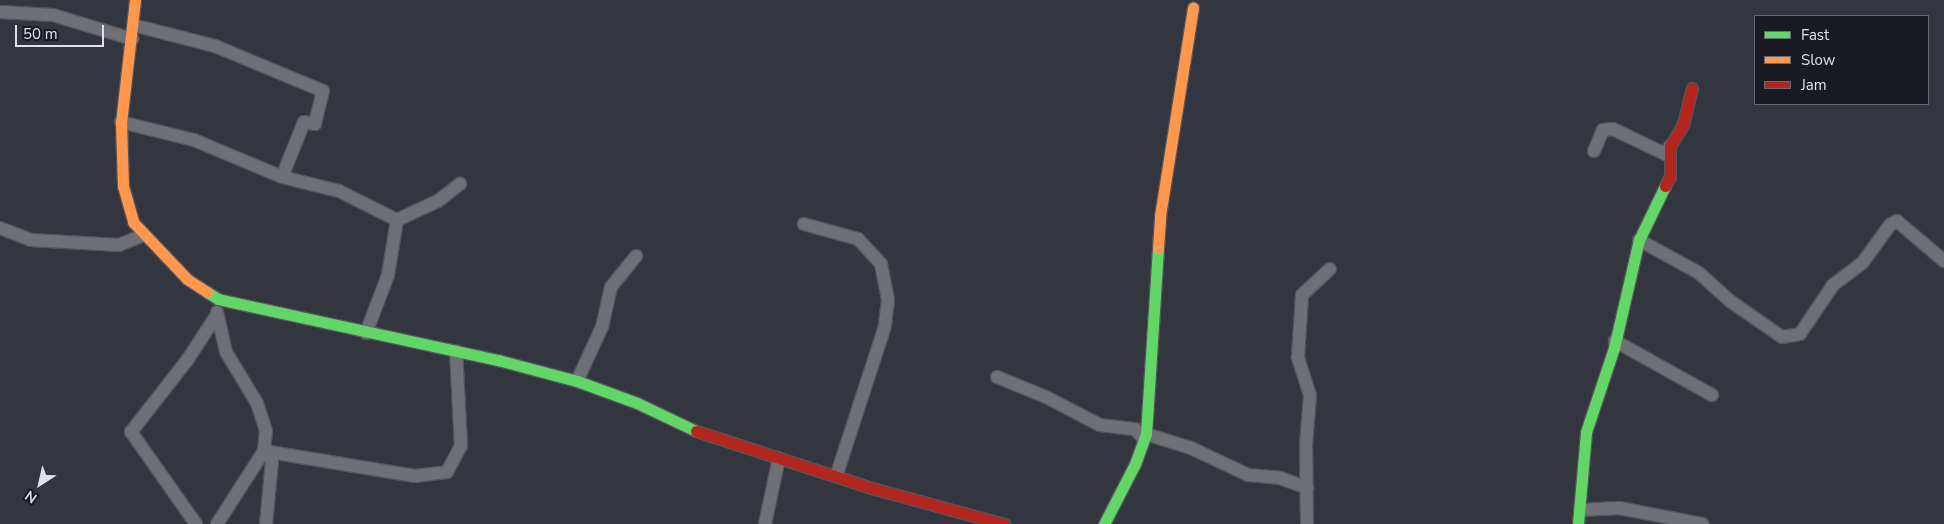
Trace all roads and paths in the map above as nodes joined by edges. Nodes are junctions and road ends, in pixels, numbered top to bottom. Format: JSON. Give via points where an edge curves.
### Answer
{"nodes":[{"id":1,"x":135,"y":0,"type":"edge"},
{"id":2,"x":1193,"y":8,"type":"dead end"},
{"id":3,"x":0,"y":12,"type":"edge"},
{"id":4,"x":133,"y":25,"type":"junction"},
{"id":5,"x":132,"y":38,"type":"junction"},
{"id":6,"x":1692,"y":88,"type":"dead end"},
{"id":7,"x":120,"y":122,"type":"junction"},
{"id":8,"x":1670,"y":146,"type":"junction"},
{"id":9,"x":1594,"y":151,"type":"dead end"},
{"id":10,"x":282,"y":177,"type":"junction"},
{"id":11,"x":460,"y":184,"type":"dead end"},
{"id":12,"x":397,"y":220,"type":"junction"},
{"id":13,"x":804,"y":224,"type":"dead end"},
{"id":14,"x":0,"y":228,"type":"edge"},
{"id":15,"x":144,"y":235,"type":"junction"},
{"id":16,"x":1640,"y":240,"type":"junction"},
{"id":17,"x":636,"y":256,"type":"dead end"},
{"id":18,"x":1944,"y":261,"type":"edge"},
{"id":19,"x":1330,"y":269,"type":"dead end"},
{"id":20,"x":218,"y":299,"type":"junction"},
{"id":21,"x":216,"y":316,"type":"junction"},
{"id":22,"x":366,"y":333,"type":"junction"},
{"id":23,"x":1615,"y":341,"type":"junction"},
{"id":24,"x":456,"y":351,"type":"junction"},
{"id":25,"x":997,"y":377,"type":"dead end"},
{"id":26,"x":577,"y":381,"type":"junction"},
{"id":27,"x":1712,"y":395,"type":"dead end"},
{"id":28,"x":1145,"y":436,"type":"junction"},
{"id":29,"x":264,"y":451,"type":"junction"},
{"id":30,"x":779,"y":458,"type":"junction"},
{"id":31,"x":837,"y":474,"type":"junction"},
{"id":32,"x":1307,"y":488,"type":"junction"},
{"id":33,"x":1580,"y":510,"type":"junction"},
{"id":34,"x":990,"y":522,"type":"edge"},
{"id":35,"x":196,"y":524,"type":"edge"},
{"id":36,"x":217,"y":524,"type":"edge"},
{"id":37,"x":266,"y":524,"type":"edge"},
{"id":38,"x":765,"y":524,"type":"edge"},
{"id":39,"x":1004,"y":524,"type":"edge"},
{"id":40,"x":1104,"y":524,"type":"edge"},
{"id":41,"x":1307,"y":524,"type":"edge"},
{"id":42,"x":1578,"y":524,"type":"edge"},
{"id":43,"x":1702,"y":524,"type":"edge"}],
"edges":[{"from":1,"to":4,"type":"street"},
{"from":2,"to":28,"type":"street","via":[[1160,216]]},
{"from":3,"to":5,"type":"street","via":[[53,15]]},
{"from":4,"to":5,"type":"street"},
{"from":4,"to":10,"type":"street","via":[[215,46],[324,90],[315,124],[304,122]]},
{"from":5,"to":7,"type":"street"},
{"from":6,"to":8,"type":"street","via":[[1683,124]]},
{"from":7,"to":10,"type":"street","via":[[194,140]]},
{"from":7,"to":15,"type":"street","via":[[123,186],[133,222]]},
{"from":8,"to":9,"type":"street","via":[[1665,154],[1613,129],[1603,130]]},
{"from":8,"to":16,"type":"street","via":[[1670,176]]},
{"from":10,"to":12,"type":"street","via":[[339,191]]},
{"from":11,"to":12,"type":"street","via":[[438,201]]},
{"from":12,"to":22,"type":"street","via":[[388,275]]},
{"from":13,"to":31,"type":"street","via":[[858,239],[881,264],[888,300],[885,326]]},
{"from":14,"to":15,"type":"street","via":[[31,240],[119,245]]},
{"from":15,"to":20,"type":"street","via":[[187,279]]},
{"from":16,"to":18,"type":"street","via":[[1699,273],[1730,301],[1782,337],[1800,334],[1833,285],[1863,262],[1890,225],[1897,221]]},
{"from":16,"to":23,"type":"street"},
{"from":17,"to":26,"type":"street","via":[[611,287],[602,327]]},
{"from":19,"to":32,"type":"street","via":[[1302,295],[1298,357],[1310,395]]},
{"from":20,"to":21,"type":"street"},
{"from":20,"to":22,"type":"street"},
{"from":21,"to":29,"type":"street","via":[[226,352],[242,374],[263,420],[266,431]]},
{"from":21,"to":35,"type":"street","via":[[188,359],[131,432]]},
{"from":22,"to":24,"type":"street"},
{"from":23,"to":27,"type":"street"},
{"from":23,"to":33,"type":"street","via":[[1586,432]]},
{"from":24,"to":26,"type":"street"},
{"from":24,"to":29,"type":"street","via":[[461,446],[447,472],[415,476]]},
{"from":25,"to":28,"type":"street","via":[[1100,425],[1135,429]]},
{"from":26,"to":30,"type":"street","via":[[637,403],[701,434]]},
{"from":28,"to":32,"type":"street","via":[[1191,448],[1248,475],[1280,478]]},
{"from":28,"to":40,"type":"street","via":[[1135,464]]},
{"from":29,"to":36,"type":"street"},
{"from":29,"to":37,"type":"street","via":[[272,461]]},
{"from":30,"to":31,"type":"street"},
{"from":30,"to":38,"type":"street"},
{"from":31,"to":34,"type":"street","via":[[876,489]]},
{"from":32,"to":41,"type":"street"},
{"from":33,"to":42,"type":"street"},
{"from":33,"to":43,"type":"street","via":[[1620,508]]},
{"from":34,"to":39,"type":"street"}]}
